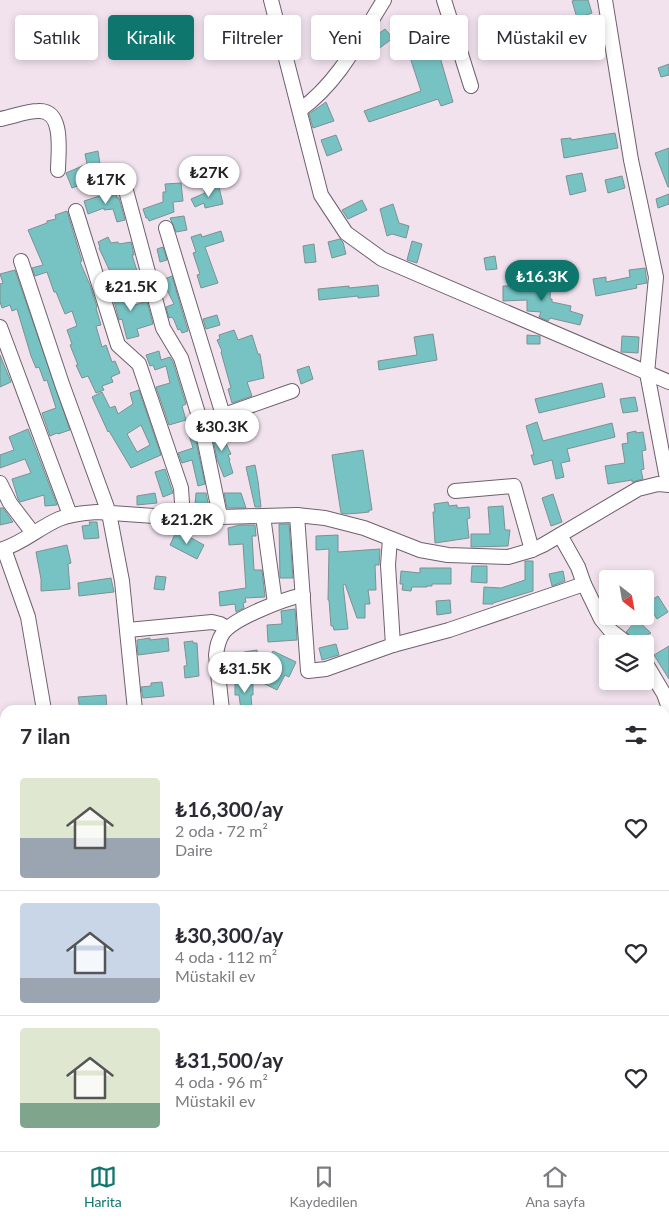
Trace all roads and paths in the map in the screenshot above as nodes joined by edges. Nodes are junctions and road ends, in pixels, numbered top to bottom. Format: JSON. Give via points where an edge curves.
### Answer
{"nodes":[{"id":1,"x":271,"y":0,"type":"edge"},
{"id":2,"x":384,"y":0,"type":"edge"},
{"id":3,"x":444,"y":0,"type":"edge"},
{"id":4,"x":604,"y":0,"type":"edge"},
{"id":5,"x":471,"y":86,"type":"dead end"},
{"id":6,"x":300,"y":110,"type":"junction"},
{"id":7,"x":0,"y":119,"type":"edge"},
{"id":8,"x":58,"y":170,"type":"dead end"},
{"id":9,"x":124,"y":183,"type":"dead end"},
{"id":10,"x":76,"y":211,"type":"dead end"},
{"id":11,"x":166,"y":228,"type":"dead end"},
{"id":12,"x":21,"y":261,"type":"dead end"},
{"id":13,"x":0,"y":327,"type":"edge"},
{"id":14,"x":647,"y":372,"type":"junction"},
{"id":15,"x":669,"y":382,"type":"edge"},
{"id":16,"x":292,"y":391,"type":"dead end"},
{"id":17,"x":223,"y":415,"type":"junction"},
{"id":18,"x":201,"y":423,"type":"junction"},
{"id":19,"x":0,"y":483,"type":"edge"},
{"id":20,"x":668,"y":484,"type":"edge"},
{"id":21,"x":455,"y":492,"type":"dead end"},
{"id":22,"x":109,"y":513,"type":"junction"},
{"id":23,"x":70,"y":515,"type":"junction"},
{"id":24,"x":296,"y":515,"type":"junction"},
{"id":25,"x":220,"y":516,"type":"junction"},
{"id":26,"x":263,"y":516,"type":"junction"},
{"id":27,"x":183,"y":518,"type":"junction"},
{"id":28,"x":33,"y":533,"type":"junction"},
{"id":29,"x":560,"y":535,"type":"junction"},
{"id":30,"x":390,"y":538,"type":"junction"},
{"id":31,"x":2,"y":549,"type":"edge"},
{"id":32,"x":532,"y":550,"type":"junction"},
{"id":33,"x":584,"y":584,"type":"junction"},
{"id":34,"x":303,"y":594,"type":"junction"},
{"id":35,"x":276,"y":603,"type":"junction"},
{"id":36,"x":227,"y":628,"type":"junction"},
{"id":37,"x":128,"y":630,"type":"junction"},
{"id":38,"x":618,"y":635,"type":"edge"},
{"id":39,"x":393,"y":645,"type":"junction"},
{"id":40,"x":654,"y":677,"type":"edge"},
{"id":41,"x":43,"y":705,"type":"edge"},
{"id":42,"x":135,"y":705,"type":"edge"},
{"id":43,"x":221,"y":705,"type":"edge"},
{"id":44,"x":668,"y":705,"type":"edge"}],
"edges":[{"from":1,"to":6,"type":"street"},
{"from":2,"to":6,"type":"street","via":[[339,73]]},
{"from":3,"to":5,"type":"street"},
{"from":4,"to":14,"type":"street","via":[[631,160],[656,277]]},
{"from":6,"to":14,"type":"street","via":[[321,195],[346,233],[382,259]]},
{"from":7,"to":8,"type":"street","via":[[37,110],[50,114],[58,128]]},
{"from":9,"to":18,"type":"street","via":[[163,328],[181,358]]},
{"from":10,"to":27,"type":"street","via":[[118,345],[139,364],[181,488]]},
{"from":11,"to":17,"type":"street"},
{"from":12,"to":22,"type":"street"},
{"from":13,"to":23,"type":"street"},
{"from":14,"to":15,"type":"street"},
{"from":14,"to":20,"type":"street"},
{"from":16,"to":17,"type":"street"},
{"from":17,"to":18,"type":"street"},
{"from":18,"to":25,"type":"street"},
{"from":19,"to":28,"type":"street","via":[[10,504]]},
{"from":20,"to":29,"type":"street","via":[[638,489]]},
{"from":21,"to":32,"type":"street","via":[[514,486]]},
{"from":22,"to":23,"type":"street"},
{"from":22,"to":27,"type":"street"},
{"from":22,"to":37,"type":"street"},
{"from":23,"to":28,"type":"street"},
{"from":24,"to":26,"type":"street"},
{"from":24,"to":30,"type":"street","via":[[350,523]]},
{"from":24,"to":34,"type":"street"},
{"from":25,"to":26,"type":"street"},
{"from":25,"to":27,"type":"street"},
{"from":26,"to":35,"type":"street"},
{"from":28,"to":31,"type":"street"},
{"from":29,"to":32,"type":"street"},
{"from":29,"to":33,"type":"street"},
{"from":30,"to":32,"type":"street","via":[[420,550],[448,555],[508,557]]},
{"from":30,"to":39,"type":"street","via":[[388,565]]},
{"from":31,"to":41,"type":"street","via":[[28,617]]},
{"from":33,"to":38,"type":"street","via":[[606,625]]},
{"from":33,"to":39,"type":"street","via":[[449,630]]},
{"from":34,"to":35,"type":"street"},
{"from":34,"to":39,"type":"street","via":[[308,671],[326,669]]},
{"from":35,"to":36,"type":"street"},
{"from":36,"to":37,"type":"street","via":[[212,622]]},
{"from":36,"to":43,"type":"street","via":[[219,641],[216,655]]},
{"from":37,"to":42,"type":"street"},
{"from":40,"to":44,"type":"street"}]}
